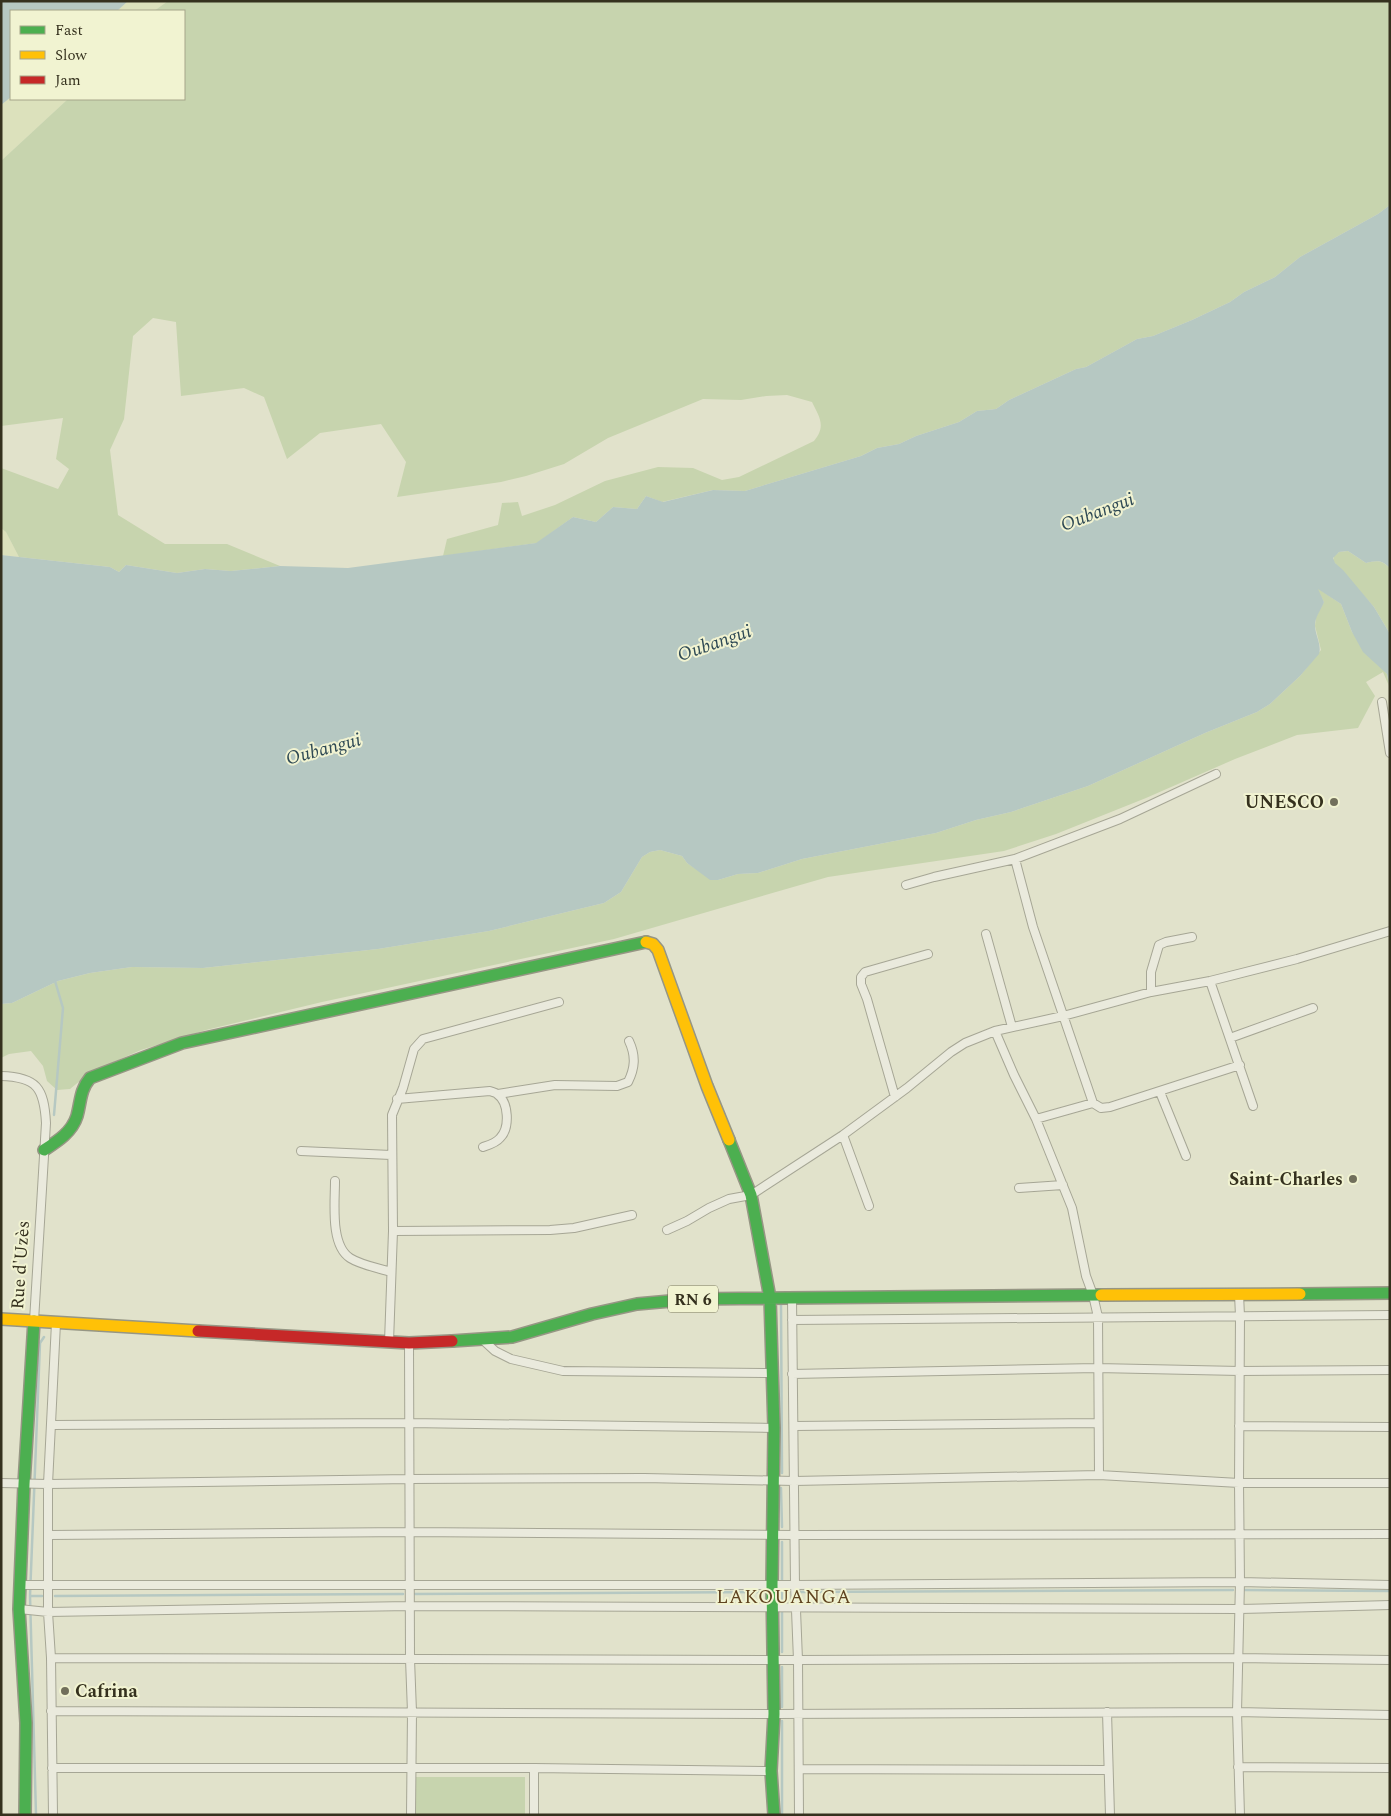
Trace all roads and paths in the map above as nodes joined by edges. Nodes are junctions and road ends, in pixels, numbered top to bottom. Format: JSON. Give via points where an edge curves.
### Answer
{"nodes":[{"id":1,"x":1382,"y":702,"type":"dead end"},
{"id":2,"x":1390,"y":753,"type":"edge"},
{"id":3,"x":1216,"y":774,"type":"dead end"},
{"id":4,"x":1016,"y":859,"type":"junction"},
{"id":5,"x":906,"y":885,"type":"dead end"},
{"id":6,"x":1390,"y":930,"type":"edge"},
{"id":7,"x":986,"y":934,"type":"dead end"},
{"id":8,"x":1192,"y":937,"type":"dead end"},
{"id":9,"x":928,"y":954,"type":"dead end"},
{"id":10,"x":1210,"y":980,"type":"junction"},
{"id":11,"x":1152,"y":992,"type":"junction"},
{"id":12,"x":559,"y":1002,"type":"dead end"},
{"id":13,"x":1313,"y":1008,"type":"dead end"},
{"id":14,"x":1063,"y":1016,"type":"junction"},
{"id":15,"x":1012,"y":1027,"type":"junction"},
{"id":16,"x":995,"y":1031,"type":"junction"},
{"id":17,"x":1230,"y":1038,"type":"junction"},
{"id":18,"x":629,"y":1041,"type":"dead end"},
{"id":19,"x":1240,"y":1065,"type":"junction"},
{"id":20,"x":1,"y":1076,"type":"edge"},
{"id":21,"x":1160,"y":1092,"type":"junction"},
{"id":22,"x":498,"y":1094,"type":"junction"},
{"id":23,"x":895,"y":1097,"type":"junction"},
{"id":24,"x":397,"y":1099,"type":"junction"},
{"id":25,"x":1094,"y":1103,"type":"junction"},
{"id":26,"x":1253,"y":1106,"type":"dead end"},
{"id":27,"x":1036,"y":1119,"type":"junction"},
{"id":28,"x":843,"y":1135,"type":"junction"},
{"id":29,"x":483,"y":1147,"type":"dead end"},
{"id":30,"x":44,"y":1150,"type":"junction"},
{"id":31,"x":301,"y":1151,"type":"dead end"},
{"id":32,"x":391,"y":1155,"type":"junction"},
{"id":33,"x":1186,"y":1156,"type":"dead end"},
{"id":34,"x":335,"y":1181,"type":"dead end"},
{"id":35,"x":1063,"y":1184,"type":"junction"},
{"id":36,"x":1019,"y":1188,"type":"dead end"},
{"id":37,"x":751,"y":1195,"type":"junction"},
{"id":38,"x":869,"y":1206,"type":"dead end"},
{"id":39,"x":632,"y":1215,"type":"dead end"},
{"id":40,"x":667,"y":1230,"type":"dead end"},
{"id":41,"x":393,"y":1232,"type":"junction"},
{"id":42,"x":391,"y":1272,"type":"junction"},
{"id":43,"x":1390,"y":1293,"type":"edge"},
{"id":44,"x":1239,"y":1294,"type":"junction"},
{"id":45,"x":1093,"y":1295,"type":"junction"},
{"id":46,"x":770,"y":1298,"type":"junction"},
{"id":47,"x":792,"y":1298,"type":"junction"},
{"id":48,"x":1390,"y":1315,"type":"edge"},
{"id":49,"x":1240,"y":1316,"type":"junction"},
{"id":50,"x":1098,"y":1317,"type":"junction"},
{"id":51,"x":1,"y":1319,"type":"edge"},
{"id":52,"x":792,"y":1320,"type":"junction"},
{"id":53,"x":34,"y":1321,"type":"junction"},
{"id":54,"x":56,"y":1323,"type":"junction"},
{"id":55,"x":483,"y":1340,"type":"junction"},
{"id":56,"x":389,"y":1342,"type":"junction"},
{"id":57,"x":409,"y":1343,"type":"junction"},
{"id":58,"x":1097,"y":1368,"type":"junction"},
{"id":59,"x":1390,"y":1370,"type":"edge"},
{"id":60,"x":1240,"y":1371,"type":"junction"},
{"id":61,"x":772,"y":1373,"type":"junction"},
{"id":62,"x":792,"y":1374,"type":"junction"},
{"id":63,"x":409,"y":1423,"type":"junction"},
{"id":64,"x":1098,"y":1424,"type":"junction"},
{"id":65,"x":52,"y":1425,"type":"junction"},
{"id":66,"x":794,"y":1426,"type":"junction"},
{"id":67,"x":1239,"y":1426,"type":"junction"},
{"id":68,"x":1390,"y":1427,"type":"edge"},
{"id":69,"x":774,"y":1428,"type":"junction"},
{"id":70,"x":1099,"y":1475,"type":"junction"},
{"id":71,"x":410,"y":1479,"type":"junction"},
{"id":72,"x":774,"y":1480,"type":"junction"},
{"id":73,"x":794,"y":1481,"type":"junction"},
{"id":74,"x":1,"y":1482,"type":"edge"},
{"id":75,"x":1239,"y":1483,"type":"junction"},
{"id":76,"x":1390,"y":1483,"type":"edge"},
{"id":77,"x":24,"y":1484,"type":"junction"},
{"id":78,"x":48,"y":1484,"type":"junction"},
{"id":79,"x":409,"y":1532,"type":"junction"},
{"id":80,"x":773,"y":1534,"type":"junction"},
{"id":81,"x":1240,"y":1534,"type":"junction"},
{"id":82,"x":1390,"y":1534,"type":"edge"},
{"id":83,"x":49,"y":1535,"type":"junction"},
{"id":84,"x":795,"y":1535,"type":"junction"},
{"id":85,"x":1240,"y":1582,"type":"junction"},
{"id":86,"x":48,"y":1585,"type":"junction"},
{"id":87,"x":772,"y":1585,"type":"junction"},
{"id":88,"x":795,"y":1585,"type":"junction"},
{"id":89,"x":1390,"y":1585,"type":"edge"},
{"id":90,"x":21,"y":1586,"type":"junction"},
{"id":91,"x":410,"y":1586,"type":"junction"},
{"id":92,"x":1390,"y":1605,"type":"edge"},
{"id":93,"x":410,"y":1606,"type":"junction"},
{"id":94,"x":773,"y":1607,"type":"junction"},
{"id":95,"x":795,"y":1607,"type":"junction"},
{"id":96,"x":1240,"y":1608,"type":"junction"},
{"id":97,"x":19,"y":1609,"type":"junction"},
{"id":98,"x":48,"y":1612,"type":"junction"},
{"id":99,"x":51,"y":1658,"type":"junction"},
{"id":100,"x":1238,"y":1658,"type":"junction"},
{"id":101,"x":410,"y":1659,"type":"junction"},
{"id":102,"x":773,"y":1660,"type":"junction"},
{"id":103,"x":798,"y":1660,"type":"junction"},
{"id":104,"x":1390,"y":1660,"type":"edge"},
{"id":105,"x":51,"y":1711,"type":"junction"},
{"id":106,"x":412,"y":1712,"type":"junction"},
{"id":107,"x":1107,"y":1712,"type":"junction"},
{"id":108,"x":1237,"y":1712,"type":"junction"},
{"id":109,"x":774,"y":1714,"type":"junction"},
{"id":110,"x":799,"y":1714,"type":"junction"},
{"id":111,"x":1390,"y":1714,"type":"edge"},
{"id":112,"x":1238,"y":1767,"type":"junction"},
{"id":113,"x":52,"y":1768,"type":"junction"},
{"id":114,"x":534,"y":1768,"type":"junction"},
{"id":115,"x":1390,"y":1768,"type":"edge"},
{"id":116,"x":412,"y":1769,"type":"junction"},
{"id":117,"x":799,"y":1769,"type":"junction"},
{"id":118,"x":1108,"y":1770,"type":"junction"},
{"id":119,"x":771,"y":1771,"type":"junction"},
{"id":120,"x":25,"y":1815,"type":"edge"},
{"id":121,"x":53,"y":1815,"type":"edge"},
{"id":122,"x":411,"y":1815,"type":"edge"},
{"id":123,"x":534,"y":1815,"type":"edge"},
{"id":124,"x":774,"y":1815,"type":"edge"},
{"id":125,"x":799,"y":1815,"type":"edge"},
{"id":126,"x":1110,"y":1815,"type":"edge"},
{"id":127,"x":1240,"y":1815,"type":"edge"}],
"edges":[{"from":1,"to":2,"type":"street"},
{"from":3,"to":4,"type":"street","via":[[1120,820]]},
{"from":4,"to":5,"type":"street"},
{"from":4,"to":14,"type":"street","via":[[1033,927]]},
{"from":6,"to":10,"type":"street","via":[[1297,959]]},
{"from":7,"to":15,"type":"street"},
{"from":8,"to":11,"type":"street","via":[[1159,945],[1151,972]]},
{"from":9,"to":23,"type":"street","via":[[865,972],[861,977]]},
{"from":10,"to":11,"type":"street"},
{"from":10,"to":17,"type":"street"},
{"from":11,"to":14,"type":"street"},
{"from":12,"to":24,"type":"street","via":[[423,1039],[414,1049]]},
{"from":13,"to":17,"type":"street"},
{"from":14,"to":15,"type":"street"},
{"from":14,"to":25,"type":"street"},
{"from":15,"to":16,"type":"street"},
{"from":16,"to":23,"type":"street","via":[[950,1052]]},
{"from":16,"to":27,"type":"street"},
{"from":17,"to":19,"type":"street"},
{"from":18,"to":22,"type":"street","via":[[634,1051],[634,1062],[628,1082],[617,1086],[555,1085]]},
{"from":19,"to":21,"type":"street"},
{"from":19,"to":26,"type":"street"},
{"from":20,"to":30,"type":"street","name":"Rue d'Uzès","via":[[19,1076],[31,1081],[42,1094],[45,1106]]},
{"from":21,"to":25,"type":"street","via":[[1110,1107],[1101,1108]]},
{"from":21,"to":33,"type":"street"},
{"from":22,"to":24,"type":"street","via":[[490,1091]]},
{"from":22,"to":29,"type":"street","via":[[507,1118],[505,1129],[494,1143]]},
{"from":23,"to":28,"type":"street"},
{"from":24,"to":32,"type":"street","via":[[392,1115]]},
{"from":25,"to":27,"type":"street"},
{"from":27,"to":35,"type":"street"},
{"from":28,"to":37,"type":"street"},
{"from":28,"to":38,"type":"street"},
{"from":30,"to":37,"type":"street","via":[[65,1136],[76,1120],[83,1085],[90,1078],[182,1043],[646,942],[658,950]]},
{"from":30,"to":53,"type":"street","name":"Rue d'Uzès"},
{"from":31,"to":32,"type":"street"},
{"from":32,"to":41,"type":"street"},
{"from":34,"to":42,"type":"street","via":[[337,1239],[341,1250],[351,1258]]},
{"from":35,"to":36,"type":"street"},
{"from":35,"to":45,"type":"street"},
{"from":37,"to":40,"type":"street","via":[[729,1199]]},
{"from":37,"to":46,"type":"street"},
{"from":39,"to":41,"type":"street","via":[[550,1230]]},
{"from":41,"to":42,"type":"street"},
{"from":42,"to":56,"type":"street"},
{"from":43,"to":44,"type":"street","number":"RN 6"},
{"from":44,"to":45,"type":"street","number":"RN 6"},
{"from":44,"to":49,"type":"street"},
{"from":45,"to":47,"type":"street","number":"RN 6"},
{"from":45,"to":50,"type":"street"},
{"from":46,"to":47,"type":"street","number":"RN 6"},
{"from":46,"to":55,"type":"street","number":"RN 6","via":[[637,1304],[512,1337]]},
{"from":46,"to":61,"type":"street"},
{"from":47,"to":52,"type":"street"},
{"from":48,"to":49,"type":"street"},
{"from":49,"to":50,"type":"street"},
{"from":49,"to":60,"type":"street"},
{"from":50,"to":52,"type":"street"},
{"from":50,"to":58,"type":"street"},
{"from":51,"to":53,"type":"street","number":"RN 6"},
{"from":52,"to":62,"type":"street"},
{"from":53,"to":54,"type":"street","number":"RN 6"},
{"from":53,"to":77,"type":"street","name":"Rue d'Uzès"},
{"from":54,"to":56,"type":"street","number":"RN 6"},
{"from":54,"to":65,"type":"street"},
{"from":55,"to":57,"type":"street","number":"RN 6"},
{"from":55,"to":61,"type":"street","via":[[511,1359],[563,1371]]},
{"from":56,"to":57,"type":"street","number":"RN 6"},
{"from":57,"to":63,"type":"street"},
{"from":58,"to":60,"type":"street"},
{"from":58,"to":62,"type":"street"},
{"from":58,"to":64,"type":"street"},
{"from":59,"to":60,"type":"street"},
{"from":60,"to":67,"type":"street"},
{"from":61,"to":69,"type":"street"},
{"from":62,"to":66,"type":"street"},
{"from":63,"to":65,"type":"street"},
{"from":63,"to":69,"type":"street"},
{"from":63,"to":71,"type":"street"},
{"from":64,"to":66,"type":"street"},
{"from":64,"to":70,"type":"street"},
{"from":65,"to":78,"type":"street"},
{"from":66,"to":73,"type":"street"},
{"from":67,"to":68,"type":"street"},
{"from":67,"to":75,"type":"street"},
{"from":69,"to":72,"type":"street"},
{"from":70,"to":73,"type":"street"},
{"from":70,"to":75,"type":"street"},
{"from":71,"to":72,"type":"street"},
{"from":71,"to":78,"type":"street"},
{"from":71,"to":79,"type":"street"},
{"from":72,"to":73,"type":"street"},
{"from":72,"to":80,"type":"street"},
{"from":73,"to":84,"type":"street"},
{"from":74,"to":77,"type":"street"},
{"from":75,"to":76,"type":"street"},
{"from":75,"to":81,"type":"street"},
{"from":77,"to":78,"type":"street"},
{"from":77,"to":90,"type":"street","name":"Rue d'Uzès"},
{"from":78,"to":83,"type":"street"},
{"from":79,"to":80,"type":"street"},
{"from":79,"to":83,"type":"street"},
{"from":79,"to":91,"type":"street"},
{"from":80,"to":84,"type":"street"},
{"from":80,"to":87,"type":"street"},
{"from":81,"to":82,"type":"street"},
{"from":81,"to":84,"type":"street"},
{"from":81,"to":85,"type":"street"},
{"from":83,"to":86,"type":"street"},
{"from":84,"to":88,"type":"street"},
{"from":85,"to":88,"type":"street"},
{"from":85,"to":89,"type":"street"},
{"from":85,"to":96,"type":"street"},
{"from":86,"to":90,"type":"street"},
{"from":86,"to":91,"type":"street"},
{"from":86,"to":98,"type":"street"},
{"from":87,"to":88,"type":"street"},
{"from":87,"to":91,"type":"street"},
{"from":87,"to":94,"type":"street"},
{"from":88,"to":95,"type":"street"},
{"from":90,"to":97,"type":"street","name":"Rue d'Uzès"},
{"from":91,"to":93,"type":"street"},
{"from":92,"to":96,"type":"street"},
{"from":93,"to":94,"type":"street"},
{"from":93,"to":98,"type":"street"},
{"from":93,"to":101,"type":"street"},
{"from":94,"to":95,"type":"street"},
{"from":94,"to":102,"type":"street"},
{"from":95,"to":96,"type":"street"},
{"from":95,"to":103,"type":"street"},
{"from":96,"to":100,"type":"street"},
{"from":97,"to":98,"type":"street"},
{"from":97,"to":120,"type":"street","name":"Rue d'Uzès","via":[[26,1723]]},
{"from":98,"to":99,"type":"street"},
{"from":99,"to":101,"type":"street"},
{"from":99,"to":105,"type":"street"},
{"from":100,"to":103,"type":"street"},
{"from":100,"to":104,"type":"street"},
{"from":100,"to":108,"type":"street"},
{"from":101,"to":102,"type":"street"},
{"from":101,"to":106,"type":"street"},
{"from":102,"to":103,"type":"street"},
{"from":102,"to":109,"type":"street"},
{"from":103,"to":110,"type":"street"},
{"from":105,"to":106,"type":"street"},
{"from":105,"to":113,"type":"street"},
{"from":106,"to":109,"type":"street"},
{"from":106,"to":116,"type":"street"},
{"from":107,"to":108,"type":"street"},
{"from":107,"to":110,"type":"street"},
{"from":107,"to":118,"type":"street"},
{"from":108,"to":111,"type":"street"},
{"from":108,"to":112,"type":"street"},
{"from":109,"to":110,"type":"street"},
{"from":109,"to":119,"type":"street"},
{"from":110,"to":117,"type":"street"},
{"from":112,"to":115,"type":"street"},
{"from":112,"to":127,"type":"street"},
{"from":113,"to":116,"type":"street"},
{"from":113,"to":121,"type":"street"},
{"from":114,"to":116,"type":"street"},
{"from":114,"to":119,"type":"street"},
{"from":114,"to":123,"type":"street"},
{"from":116,"to":122,"type":"street"},
{"from":117,"to":118,"type":"street"},
{"from":117,"to":125,"type":"street"},
{"from":118,"to":126,"type":"street"},
{"from":119,"to":124,"type":"street"}]}
